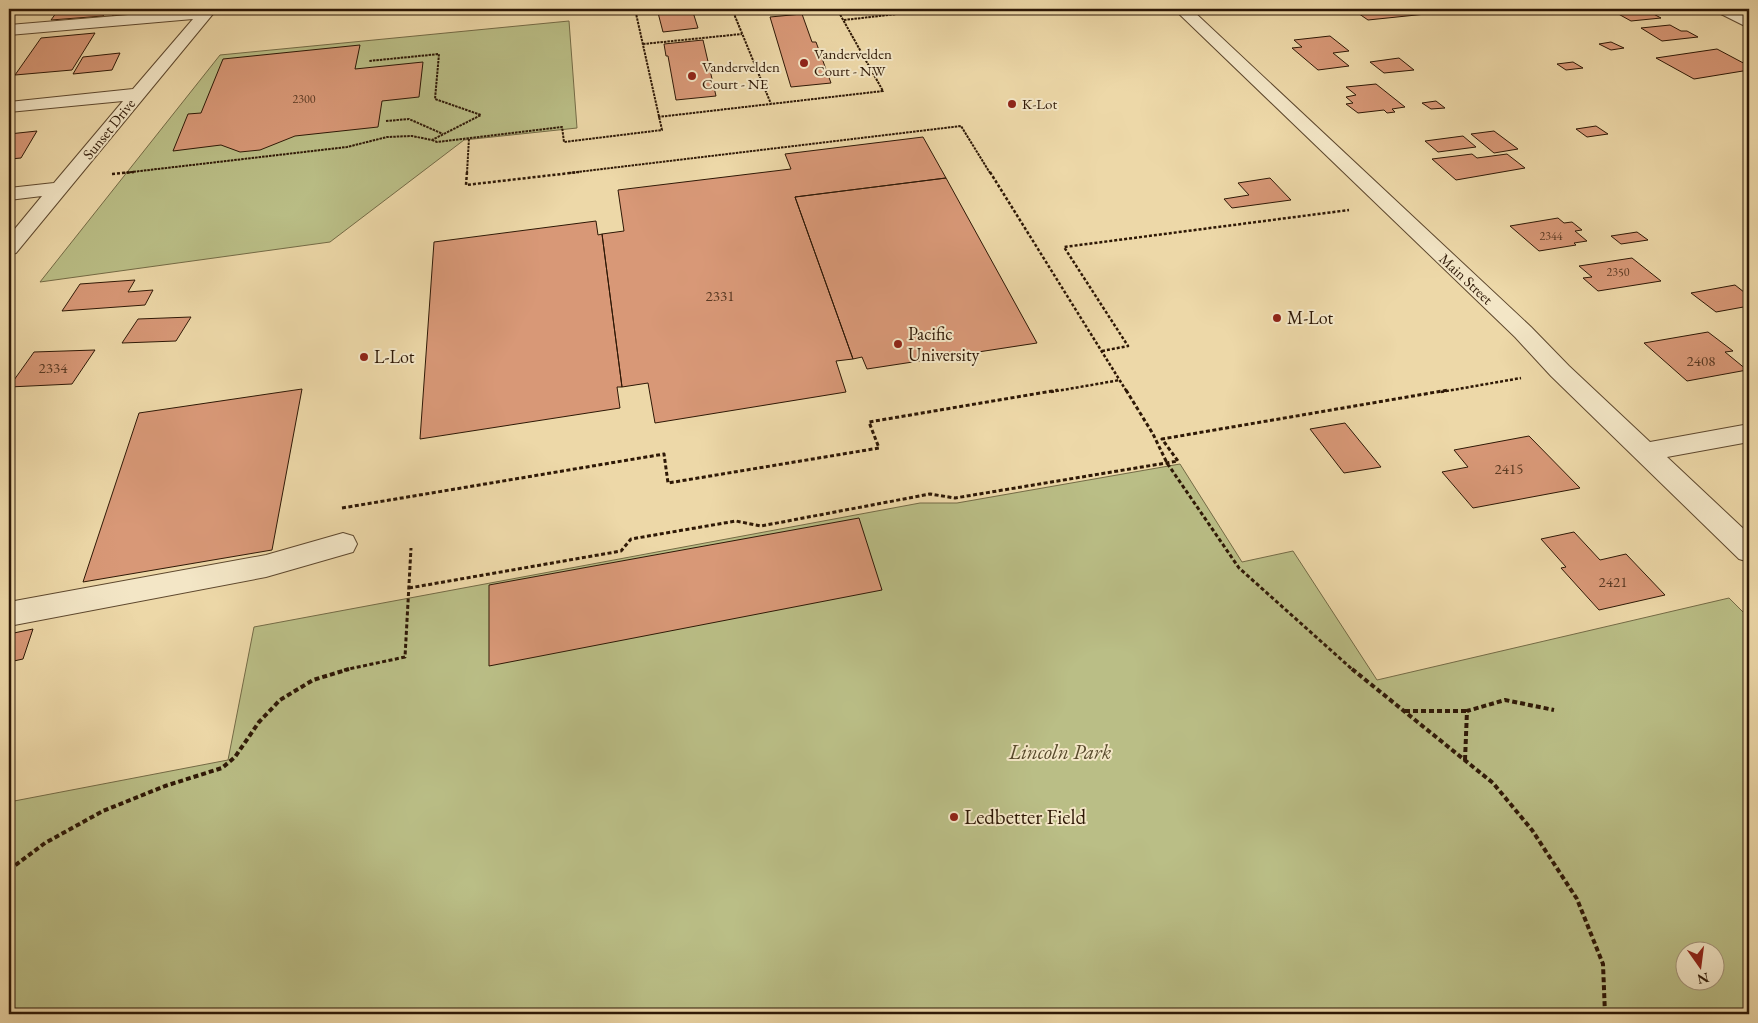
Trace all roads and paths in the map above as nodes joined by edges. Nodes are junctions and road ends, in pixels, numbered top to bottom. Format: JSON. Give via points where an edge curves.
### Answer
{"nodes":[{"id":1,"x":635,"y":9,"type":"edge"},
{"id":2,"x":732,"y":9,"type":"edge"},
{"id":3,"x":784,"y":9,"type":"edge"},
{"id":4,"x":837,"y":9,"type":"edge"},
{"id":5,"x":921,"y":9,"type":"edge"},
{"id":6,"x":1182,"y":9,"type":"edge"},
{"id":7,"x":1722,"y":9,"type":"edge"},
{"id":8,"x":207,"y":11,"type":"edge"},
{"id":9,"x":734,"y":14,"type":"junction"},
{"id":10,"x":844,"y":20,"type":"junction"},
{"id":11,"x":1749,"y":23,"type":"edge"},
{"id":12,"x":9,"y":30,"type":"edge"},
{"id":13,"x":742,"y":34,"type":"junction"},
{"id":14,"x":643,"y":44,"type":"junction"},
{"id":15,"x":369,"y":61,"type":"dead end"},
{"id":16,"x":138,"y":94,"type":"junction"},
{"id":17,"x":771,"y":104,"type":"junction"},
{"id":18,"x":9,"y":107,"type":"edge"},
{"id":19,"x":658,"y":117,"type":"junction"},
{"id":20,"x":386,"y":122,"type":"dead end"},
{"id":21,"x":444,"y":134,"type":"junction"},
{"id":22,"x":469,"y":138,"type":"junction"},
{"id":23,"x":432,"y":140,"type":"junction"},
{"id":24,"x":60,"y":188,"type":"junction"},
{"id":25,"x":9,"y":194,"type":"edge"},
{"id":26,"x":1388,"y":205,"type":"junction"},
{"id":27,"x":9,"y":249,"type":"edge"},
{"id":28,"x":1102,"y":351,"type":"junction"},
{"id":29,"x":1560,"y":371,"type":"junction"},
{"id":30,"x":1120,"y":380,"type":"junction"},
{"id":31,"x":1749,"y":433,"type":"edge"},
{"id":32,"x":1645,"y":452,"type":"junction"},
{"id":33,"x":1167,"y":463,"type":"junction"},
{"id":34,"x":342,"y":508,"type":"dead end"},
{"id":35,"x":343,"y":544,"type":"dead end"},
{"id":36,"x":411,"y":548,"type":"dead end"},
{"id":37,"x":1749,"y":551,"type":"edge"},
{"id":38,"x":409,"y":588,"type":"junction"},
{"id":39,"x":9,"y":614,"type":"edge"},
{"id":40,"x":1554,"y":710,"type":"dead end"},
{"id":41,"x":1404,"y":711,"type":"junction"},
{"id":42,"x":1467,"y":711,"type":"junction"},
{"id":43,"x":1465,"y":761,"type":"junction"},
{"id":44,"x":9,"y":870,"type":"edge"},
{"id":45,"x":1605,"y":1014,"type":"edge"}],
"edges":[{"from":1,"to":14,"type":"path"},
{"from":2,"to":9,"type":"path"},
{"from":3,"to":9,"type":"path"},
{"from":4,"to":10,"type":"path"},
{"from":5,"to":10,"type":"path","via":[[923,11]]},
{"from":6,"to":26,"type":"street","name":"Main Street"},
{"from":7,"to":11,"type":"street"},
{"from":8,"to":12,"type":"street"},
{"from":8,"to":16,"type":"street","name":"Sunset Drive"},
{"from":9,"to":13,"type":"path"},
{"from":10,"to":17,"type":"path","via":[[883,91]]},
{"from":13,"to":14,"type":"path"},
{"from":13,"to":17,"type":"path"},
{"from":14,"to":19,"type":"path"},
{"from":15,"to":21,"type":"path","via":[[439,54],[435,99],[481,115]]},
{"from":16,"to":18,"type":"street"},
{"from":16,"to":24,"type":"street","name":"Sunset Drive"},
{"from":17,"to":19,"type":"path"},
{"from":19,"to":22,"type":"path","via":[[662,130],[564,142],[562,128]]},
{"from":20,"to":21,"type":"path","via":[[409,119]]},
{"from":21,"to":23,"type":"path"},
{"from":22,"to":23,"type":"path"},
{"from":22,"to":28,"type":"path","via":[[466,185],[960,126]]},
{"from":23,"to":24,"type":"path","via":[[412,136],[387,137],[347,147],[108,174]]},
{"from":24,"to":25,"type":"street"},
{"from":24,"to":27,"type":"street","name":"Sunset Drive"},
{"from":26,"to":28,"type":"path","via":[[1064,247],[1128,346]]},
{"from":26,"to":29,"type":"street","name":"Main Street"},
{"from":28,"to":30,"type":"path"},
{"from":29,"to":32,"type":"street","name":"Main Street"},
{"from":29,"to":33,"type":"path","via":[[1162,439],[1178,461]]},
{"from":30,"to":33,"type":"path"},
{"from":30,"to":34,"type":"path","via":[[869,422],[879,448],[668,483],[664,454]]},
{"from":31,"to":32,"type":"street"},
{"from":32,"to":37,"type":"street","name":"Main Street"},
{"from":33,"to":38,"type":"path","via":[[955,498],[930,494],[761,526],[736,521],[631,539],[621,551]]},
{"from":33,"to":41,"type":"path","via":[[1239,568],[1332,652]]},
{"from":35,"to":39,"type":"street","via":[[266,566]]},
{"from":36,"to":38,"type":"path"},
{"from":38,"to":44,"type":"path","via":[[405,657],[333,672],[297,687],[265,716],[233,761],[220,769],[168,785],[90,816]]},
{"from":40,"to":42,"type":"path","via":[[1505,700]]},
{"from":41,"to":42,"type":"path"},
{"from":41,"to":43,"type":"path"},
{"from":42,"to":43,"type":"path"},
{"from":43,"to":45,"type":"path","via":[[1493,783],[1532,830],[1577,899],[1603,964]]}]}
